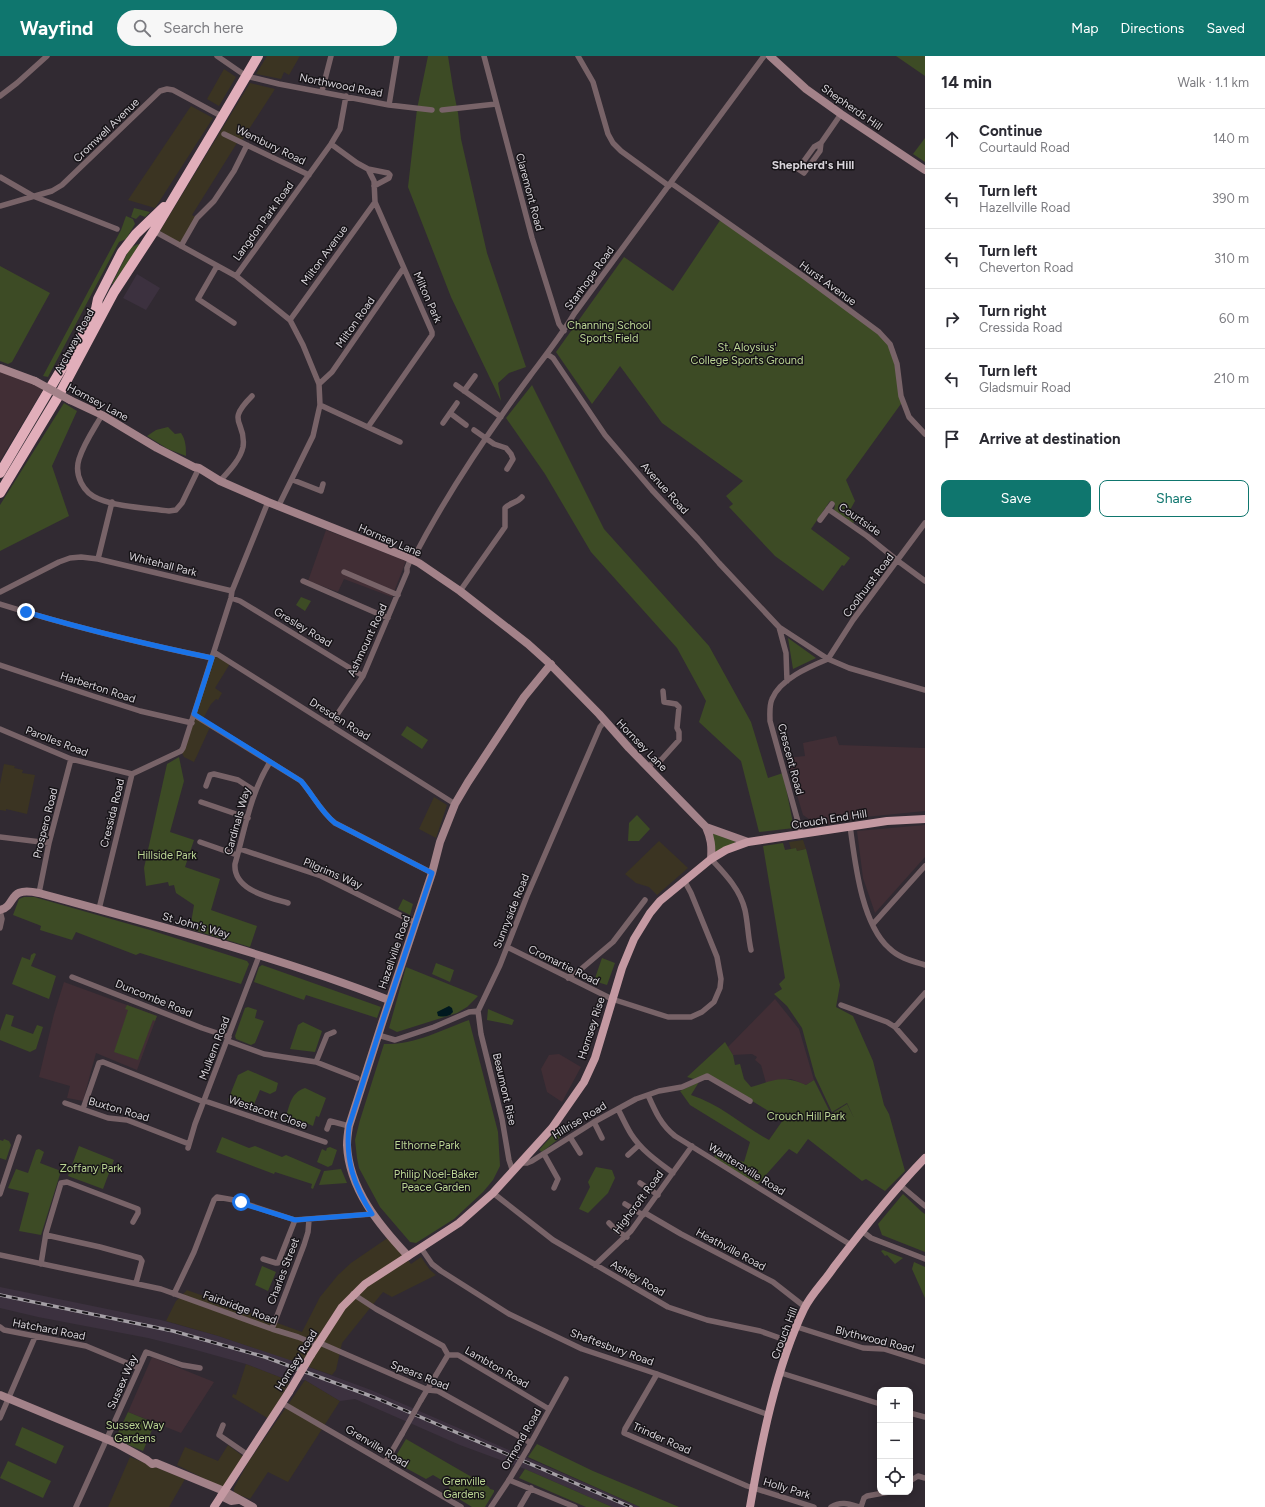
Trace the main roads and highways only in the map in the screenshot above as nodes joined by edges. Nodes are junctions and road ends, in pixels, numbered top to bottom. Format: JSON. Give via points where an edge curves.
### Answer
{"nodes":[{"id":1,"x":258,"y":56,"type":"edge"},
{"id":2,"x":172,"y":201,"type":"junction"},
{"id":3,"x":0,"y":472,"type":"edge"},
{"id":4,"x":0,"y":493,"type":"edge"},
{"id":5,"x":925,"y":819,"type":"edge"},
{"id":6,"x":738,"y":845,"type":"joint"},
{"id":7,"x":925,"y":1158,"type":"edge"},
{"id":8,"x":421,"y":1248,"type":"joint"},
{"id":9,"x":214,"y":1507,"type":"edge"},
{"id":10,"x":750,"y":1507,"type":"edge"}],
"edges":[{"from":1,"to":2,"type":"highway","name":"Archway Road"},
{"from":2,"to":3,"type":"highway","name":"Archway Road","via":[[128,242],[66,355],[65,363]]},
{"from":2,"to":4,"type":"highway","name":"Archway Road","via":[[114,292],[59,395]]},
{"from":5,"to":6,"type":"main road","name":"Crouch End Hill","via":[[850,826]]},
{"from":6,"to":8,"type":"main road","name":"Hornsey Rise","via":[[711,859],[650,912],[622,968],[601,1041],[584,1082],[552,1128],[493,1193],[459,1223]]},
{"from":7,"to":10,"type":"main road","name":"Crouch Hill","via":[[862,1231],[805,1308],[791,1342],[769,1415]]},
{"from":8,"to":9,"type":"main road","name":"Hornsey Road","bridge":true,"via":[[375,1277],[353,1294],[342,1307]]}]}
